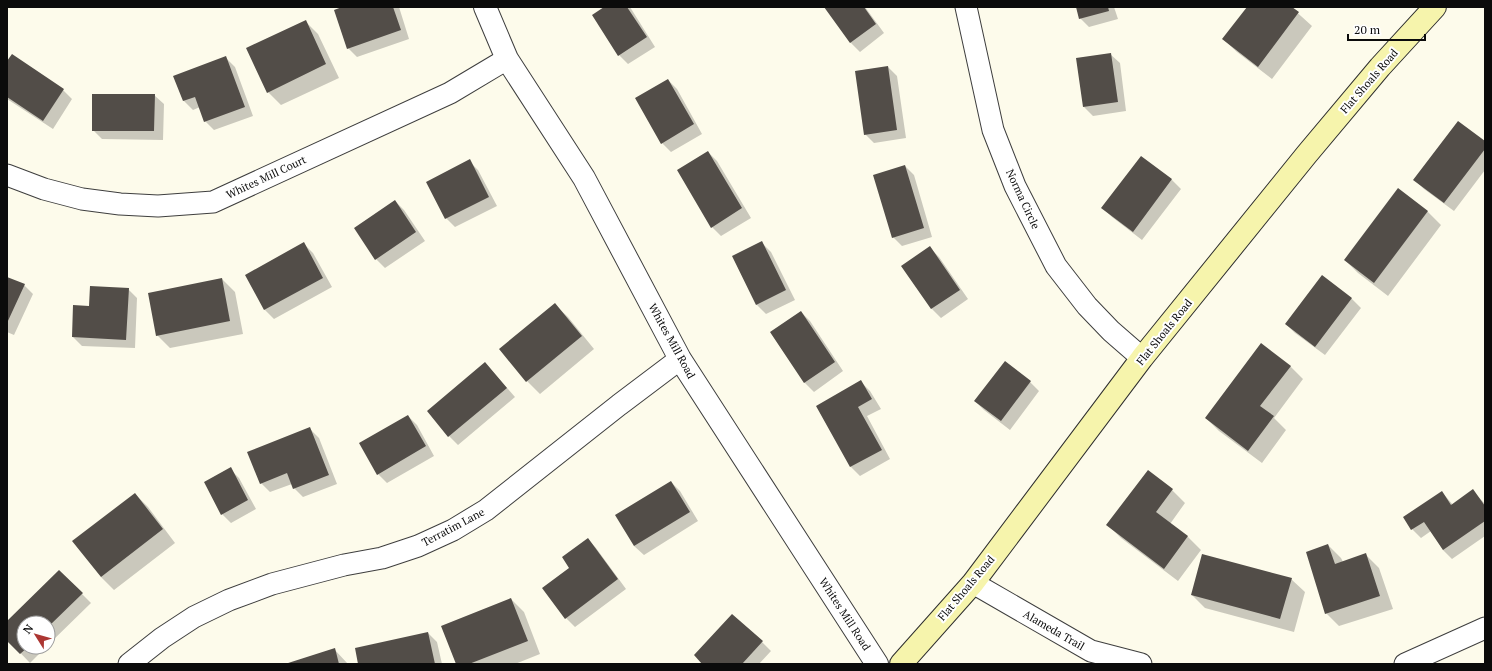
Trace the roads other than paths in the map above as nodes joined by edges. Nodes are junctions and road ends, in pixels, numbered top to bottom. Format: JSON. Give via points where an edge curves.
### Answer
{"nodes":[{"id":1,"x":485,"y":7,"type":"edge"},
{"id":2,"x":966,"y":7,"type":"edge"},
{"id":3,"x":1435,"y":7,"type":"edge"},
{"id":4,"x":508,"y":59,"type":"junction"},
{"id":5,"x":7,"y":175,"type":"edge"},
{"id":6,"x":1142,"y":358,"type":"junction"},
{"id":7,"x":680,"y":359,"type":"junction"},
{"id":8,"x":973,"y":583,"type":"junction"},
{"id":9,"x":1485,"y":628,"type":"edge"},
{"id":10,"x":129,"y":664,"type":"edge"},
{"id":11,"x":877,"y":664,"type":"edge"},
{"id":12,"x":901,"y":664,"type":"edge"},
{"id":13,"x":1141,"y":664,"type":"edge"},
{"id":14,"x":1405,"y":664,"type":"edge"}],
"edges":[{"from":1,"to":4,"type":"street","name":"Whites Mill Road"},
{"from":2,"to":6,"type":"street","name":"Norma Circle","via":[[993,130],[1015,186],[1056,266],[1087,306]]},
{"from":3,"to":6,"type":"main road","name":"Flat Shoals Road","via":[[1380,67],[1307,154]]},
{"from":4,"to":5,"type":"street","name":"Whites Mill Court","via":[[450,93],[213,202],[158,206],[120,204],[82,199],[44,189]]},
{"from":4,"to":7,"type":"street","name":"Whites Mill Road","via":[[584,178]]},
{"from":6,"to":8,"type":"main road","name":"Flat Shoals Road"},
{"from":7,"to":10,"type":"street","name":"Terratim Lane","via":[[486,510],[453,530],[418,546],[382,558],[272,584],[229,600],[188,621]]},
{"from":7,"to":11,"type":"street","name":"Whites Mill Road"},
{"from":8,"to":12,"type":"main road","name":"Flat Shoals Road"},
{"from":8,"to":13,"type":"street","name":"Alameda Trail","via":[[1091,651]]},
{"from":9,"to":14,"type":"street"}]}
